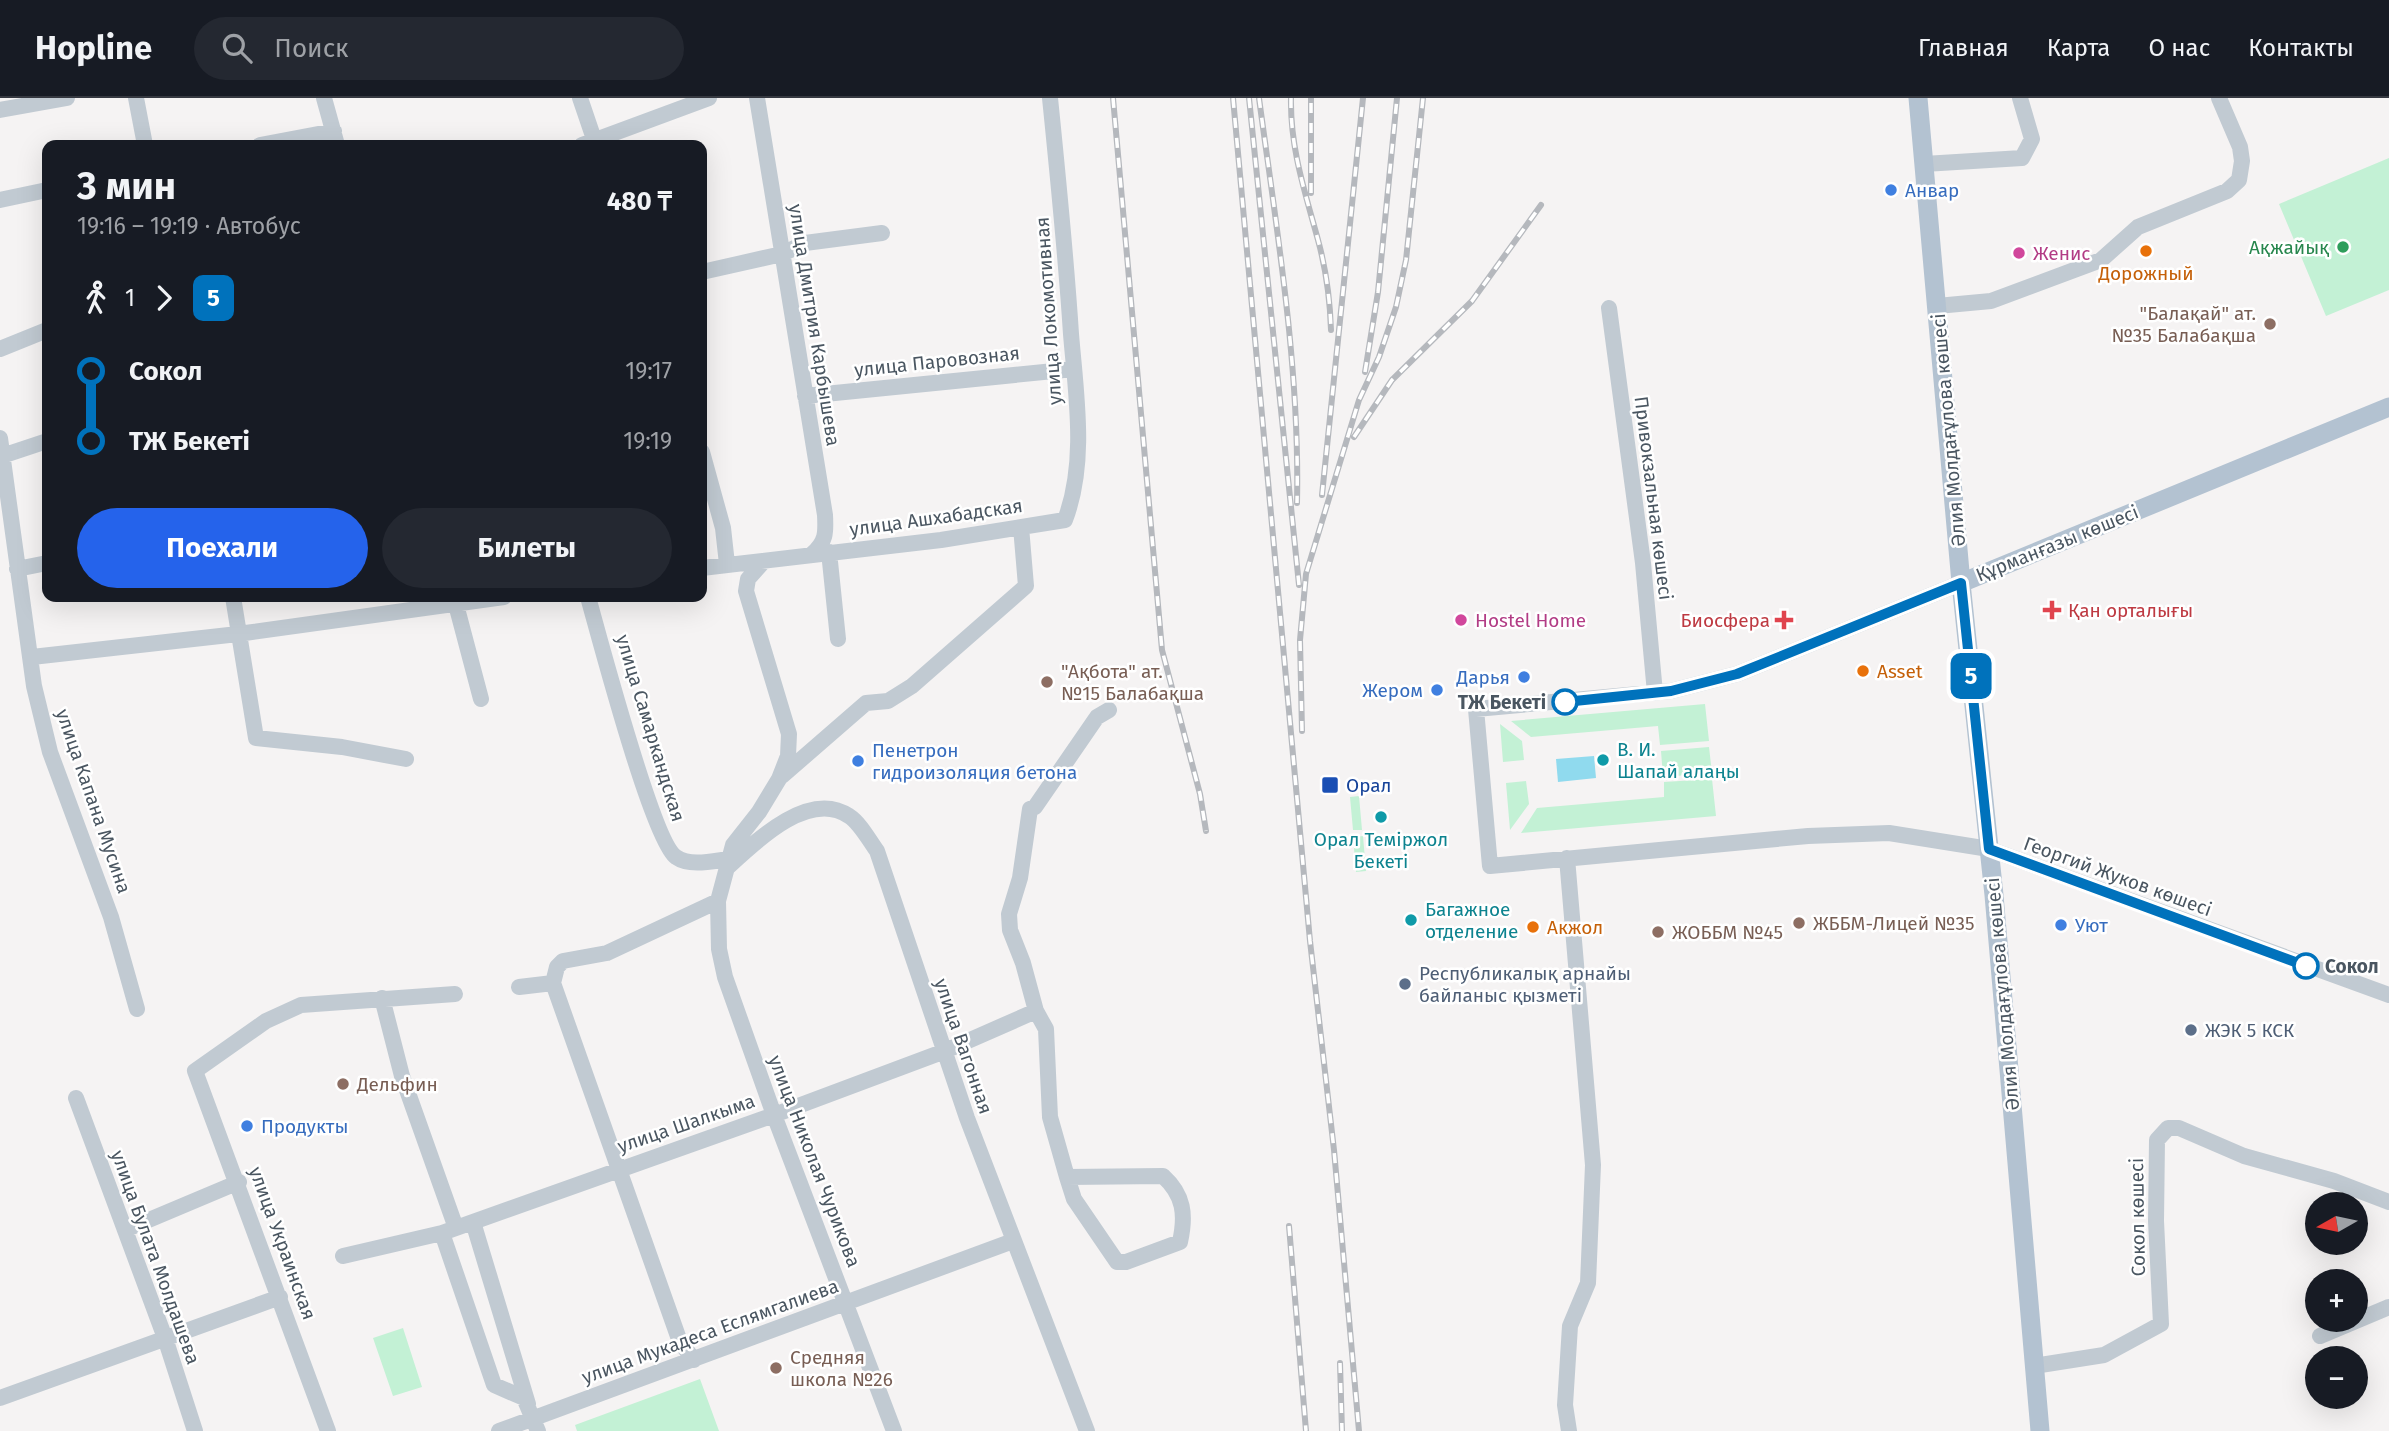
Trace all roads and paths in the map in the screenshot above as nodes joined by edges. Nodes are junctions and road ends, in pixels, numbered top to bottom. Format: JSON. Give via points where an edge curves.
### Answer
{"nodes":[{"id":1,"x":67,"y":98,"type":"edge"},
{"id":2,"x":136,"y":98,"type":"edge"},
{"id":3,"x":324,"y":98,"type":"edge"},
{"id":4,"x":580,"y":98,"type":"edge"},
{"id":5,"x":709,"y":98,"type":"edge"},
{"id":6,"x":757,"y":98,"type":"edge"},
{"id":7,"x":1050,"y":98,"type":"edge"},
{"id":8,"x":1918,"y":98,"type":"edge"},
{"id":9,"x":2020,"y":98,"type":"edge"},
{"id":10,"x":2220,"y":98,"type":"edge"},
{"id":11,"x":0,"y":110,"type":"edge"},
{"id":12,"x":336,"y":138,"type":"edge"},
{"id":13,"x":144,"y":140,"type":"edge"},
{"id":14,"x":314,"y":140,"type":"edge"},
{"id":15,"x":590,"y":140,"type":"edge"},
{"id":16,"x":601,"y":140,"type":"edge"},
{"id":17,"x":1924,"y":164,"type":"junction"},
{"id":18,"x":42,"y":191,"type":"edge"},
{"id":19,"x":0,"y":200,"type":"edge"},
{"id":20,"x":883,"y":233,"type":"dead end"},
{"id":21,"x":782,"y":254,"type":"junction"},
{"id":22,"x":707,"y":271,"type":"edge"},
{"id":23,"x":1937,"y":306,"type":"junction"},
{"id":24,"x":1609,"y":308,"type":"dead end"},
{"id":25,"x":42,"y":332,"type":"edge"},
{"id":26,"x":0,"y":349,"type":"edge"},
{"id":27,"x":1074,"y":369,"type":"junction"},
{"id":28,"x":805,"y":396,"type":"junction"},
{"id":29,"x":2389,"y":407,"type":"edge"},
{"id":30,"x":0,"y":438,"type":"edge"},
{"id":31,"x":42,"y":443,"type":"edge"},
{"id":32,"x":2,"y":456,"type":"junction"},
{"id":33,"x":707,"y":470,"type":"edge"},
{"id":34,"x":1065,"y":520,"type":"joint"},
{"id":35,"x":1021,"y":527,"type":"junction"},
{"id":36,"x":828,"y":552,"type":"junction"},
{"id":37,"x":812,"y":554,"type":"junction"},
{"id":38,"x":764,"y":561,"type":"junction"},
{"id":39,"x":42,"y":564,"type":"edge"},
{"id":40,"x":727,"y":564,"type":"junction"},
{"id":41,"x":707,"y":567,"type":"edge"},
{"id":42,"x":17,"y":569,"type":"junction"},
{"id":43,"x":1961,"y":583,"type":"junction"},
{"id":44,"x":234,"y":602,"type":"edge"},
{"id":45,"x":442,"y":602,"type":"edge"},
{"id":46,"x":456,"y":602,"type":"edge"},
{"id":47,"x":589,"y":602,"type":"edge"},
{"id":48,"x":238,"y":634,"type":"junction"},
{"id":49,"x":838,"y":639,"type":"dead end"},
{"id":50,"x":32,"y":657,"type":"junction"},
{"id":51,"x":1655,"y":693,"type":"junction"},
{"id":52,"x":481,"y":699,"type":"dead end"},
{"id":53,"x":1109,"y":710,"type":"dead end"},
{"id":54,"x":406,"y":759,"type":"dead end"},
{"id":55,"x":779,"y":779,"type":"junction"},
{"id":56,"x":1989,"y":849,"type":"junction"},
{"id":57,"x":1567,"y":858,"type":"junction"},
{"id":58,"x":727,"y":865,"type":"junction"},
{"id":59,"x":1490,"y":866,"type":"joint"},
{"id":60,"x":718,"y":901,"type":"junction"},
{"id":61,"x":553,"y":983,"type":"junction"},
{"id":62,"x":519,"y":987,"type":"dead end"},
{"id":63,"x":455,"y":994,"type":"dead end"},
{"id":64,"x":2389,"y":995,"type":"edge"},
{"id":65,"x":382,"y":998,"type":"junction"},
{"id":66,"x":137,"y":1009,"type":"dead end"},
{"id":67,"x":1036,"y":1011,"type":"junction"},
{"id":68,"x":945,"y":1051,"type":"junction"},
{"id":69,"x":76,"y":1098,"type":"dead end"},
{"id":70,"x":774,"y":1115,"type":"junction"},
{"id":71,"x":619,"y":1169,"type":"junction"},
{"id":72,"x":1067,"y":1177,"type":"junction"},
{"id":73,"x":239,"y":1182,"type":"junction"},
{"id":74,"x":2389,"y":1202,"type":"edge"},
{"id":75,"x":473,"y":1222,"type":"junction"},
{"id":76,"x":125,"y":1230,"type":"junction"},
{"id":77,"x":449,"y":1230,"type":"junction"},
{"id":78,"x":1013,"y":1241,"type":"junction"},
{"id":79,"x":343,"y":1256,"type":"dead end"},
{"id":80,"x":280,"y":1297,"type":"junction"},
{"id":81,"x":846,"y":1303,"type":"junction"},
{"id":82,"x":2389,"y":1307,"type":"edge"},
{"id":83,"x":2320,"y":1336,"type":"dead end"},
{"id":84,"x":165,"y":1338,"type":"junction"},
{"id":85,"x":694,"y":1360,"type":"junction"},
{"id":86,"x":2034,"y":1366,"type":"junction"},
{"id":87,"x":0,"y":1398,"type":"edge"},
{"id":88,"x":533,"y":1418,"type":"edge"},
{"id":89,"x":195,"y":1431,"type":"edge"},
{"id":90,"x":328,"y":1431,"type":"edge"},
{"id":91,"x":499,"y":1431,"type":"edge"},
{"id":92,"x":894,"y":1431,"type":"edge"},
{"id":93,"x":1087,"y":1431,"type":"edge"},
{"id":94,"x":1569,"y":1431,"type":"edge"},
{"id":95,"x":2040,"y":1431,"type":"edge"}],
"edges":[{"from":1,"to":11,"type":"street"},
{"from":2,"to":13,"type":"street"},
{"from":3,"to":12,"type":"street"},
{"from":4,"to":15,"type":"street"},
{"from":5,"to":16,"type":"street"},
{"from":6,"to":21,"type":"street","name":"улица Дмитрия Карбышева"},
{"from":7,"to":27,"type":"street","name":"улица Локомотивная"},
{"from":8,"to":17,"type":"main road","name":"Әлия Молдағұлова көшесі"},
{"from":9,"to":17,"type":"street","via":[[2032,139],[2022,159]]},
{"from":10,"to":23,"type":"street","via":[[2242,161],[2239,180],[2227,191],[2138,227],[2101,260],[1991,301]]},
{"from":12,"to":14,"type":"street"},
{"from":17,"to":23,"type":"main road","name":"Әлия Молдағұлова көшесі"},
{"from":18,"to":19,"type":"street"},
{"from":20,"to":21,"type":"street","via":[[805,243]]},
{"from":21,"to":22,"type":"street"},
{"from":21,"to":28,"type":"street","name":"улица Дмитрия Карбышева"},
{"from":23,"to":43,"type":"main road","name":"Әлия Молдағұлова көшесі"},
{"from":24,"to":51,"type":"street","name":"Привокзальная көшесі","via":[[1643,563]]},
{"from":25,"to":26,"type":"street"},
{"from":27,"to":28,"type":"street","name":"улица Паровозная"},
{"from":27,"to":34,"type":"street","name":"улица Локомотивная","via":[[1079,453],[1073,500]]},
{"from":28,"to":37,"type":"street","name":"улица Дмитрия Карбышева","via":[[826,534]]},
{"from":29,"to":43,"type":"main road","name":"Құрманғазы көшесі"},
{"from":30,"to":32,"type":"street","name":"улица Капана Мусина"},
{"from":31,"to":32,"type":"street"},
{"from":32,"to":42,"type":"street","name":"улица Капана Мусина"},
{"from":33,"to":40,"type":"street","via":[[723,528]]},
{"from":34,"to":35,"type":"street","name":"улица Ашхабадская"},
{"from":35,"to":36,"type":"street","name":"улица Ашхабадская"},
{"from":35,"to":55,"type":"street","via":[[1026,586],[912,686],[888,701],[866,703]]},
{"from":36,"to":37,"type":"street","name":"улица Ашхабадская"},
{"from":36,"to":49,"type":"street"},
{"from":37,"to":38,"type":"street","name":"улица Ашхабадская"},
{"from":38,"to":40,"type":"street"},
{"from":38,"to":55,"type":"street","via":[[748,579],[746,592],[789,734],[788,756]]},
{"from":39,"to":42,"type":"street"},
{"from":40,"to":41,"type":"street"},
{"from":42,"to":50,"type":"street","name":"улица Капана Мусина"},
{"from":43,"to":51,"type":"street","name":"Құрманғазы көшесі","via":[[1737,674]]},
{"from":43,"to":56,"type":"main road","name":"Әлия Молдағұлова көшесі"},
{"from":44,"to":48,"type":"street"},
{"from":45,"to":48,"type":"street"},
{"from":46,"to":52,"type":"street"},
{"from":47,"to":58,"type":"street","name":"улица Самаркандская","via":[[646,794],[667,848],[692,863]]},
{"from":48,"to":50,"type":"street"},
{"from":48,"to":54,"type":"street","via":[[256,738]]},
{"from":50,"to":66,"type":"street","name":"улица Капана Мусина","via":[[34,687],[50,751],[111,917]]},
{"from":51,"to":59,"type":"street","name":"Құрманғазы көшесі","via":[[1476,709]]},
{"from":53,"to":67,"type":"street","via":[[1097,717],[1030,809],[1020,878],[1009,915]]},
{"from":55,"to":58,"type":"street","name":"улица Николая Чурикова","via":[[733,845]]},
{"from":56,"to":57,"type":"street","name":"Георгий Жуков көшесі","via":[[1889,833]]},
{"from":56,"to":64,"type":"street","name":"Георгий Жуков көшесі"},
{"from":56,"to":86,"type":"main road","name":"Әлия Молдағұлова көшесі"},
{"from":57,"to":59,"type":"street","name":"Георгий Жуков көшесі"},
{"from":57,"to":94,"type":"street","via":[[1592,1165],[1588,1283],[1570,1326],[1565,1405]]},
{"from":58,"to":60,"type":"street","name":"улица Николая Чурикова"},
{"from":58,"to":68,"type":"street","name":"улица Вагонная","via":[[802,812],[832,807],[852,817],[877,851]]},
{"from":60,"to":61,"type":"street","via":[[607,953],[563,961]]},
{"from":60,"to":70,"type":"street","name":"улица Николая Чурикова","via":[[725,977]]},
{"from":61,"to":62,"type":"street"},
{"from":61,"to":71,"type":"street"},
{"from":63,"to":65,"type":"street"},
{"from":65,"to":73,"type":"street","name":"улица Украинская","via":[[301,1005],[266,1021],[195,1071]]},
{"from":65,"to":77,"type":"street"},
{"from":67,"to":68,"type":"street","name":"улица Шалкыма"},
{"from":67,"to":72,"type":"street","via":[[1046,1029],[1050,1118]]},
{"from":68,"to":70,"type":"street","name":"улица Шалкыма"},
{"from":68,"to":78,"type":"street","name":"улица Вагонная"},
{"from":69,"to":76,"type":"street","name":"улица Булата Молдашева"},
{"from":70,"to":71,"type":"street","name":"улица Шалкыма"},
{"from":70,"to":81,"type":"street","name":"улица Николая Чурикова"},
{"from":71,"to":75,"type":"street","name":"улица Шалкыма"},
{"from":71,"to":85,"type":"street","via":[[680,1342]]},
{"from":72,"to":72,"type":"street","via":[[1163,1176],[1183,1202],[1180,1242],[1117,1262],[1074,1199]]},
{"from":73,"to":76,"type":"street"},
{"from":73,"to":80,"type":"street","name":"улица Украинская"},
{"from":74,"to":86,"type":"street","name":"Сокол көшесі","via":[[2168,1128],[2157,1140],[2155,1221],[2161,1324],[2104,1355]]},
{"from":75,"to":77,"type":"street","name":"улица Шалкыма"},
{"from":75,"to":88,"type":"street"},
{"from":76,"to":84,"type":"street","name":"улица Булата Молдашева"},
{"from":77,"to":79,"type":"street","name":"улица Шалкыма"},
{"from":77,"to":88,"type":"street","via":[[494,1385],[519,1395]]},
{"from":78,"to":81,"type":"street","name":"улица Мукадеса Еслямгалиева"},
{"from":78,"to":93,"type":"street","name":"улица Вагонная"},
{"from":80,"to":84,"type":"street"},
{"from":80,"to":90,"type":"street","name":"улица Украинская"},
{"from":81,"to":85,"type":"street","name":"улица Мукадеса Еслямгалиева"},
{"from":81,"to":92,"type":"street","name":"улица Николая Чурикова"},
{"from":82,"to":83,"type":"street"},
{"from":84,"to":87,"type":"street"},
{"from":84,"to":89,"type":"street","name":"улица Булата Молдашева"},
{"from":85,"to":88,"type":"street","name":"улица Мукадеса Еслямгалиева"},
{"from":86,"to":95,"type":"main road","name":"Әлия Молдағұлова көшесі"},
{"from":88,"to":91,"type":"street","name":"улица Мукадеса Еслямгалиева"}]}
